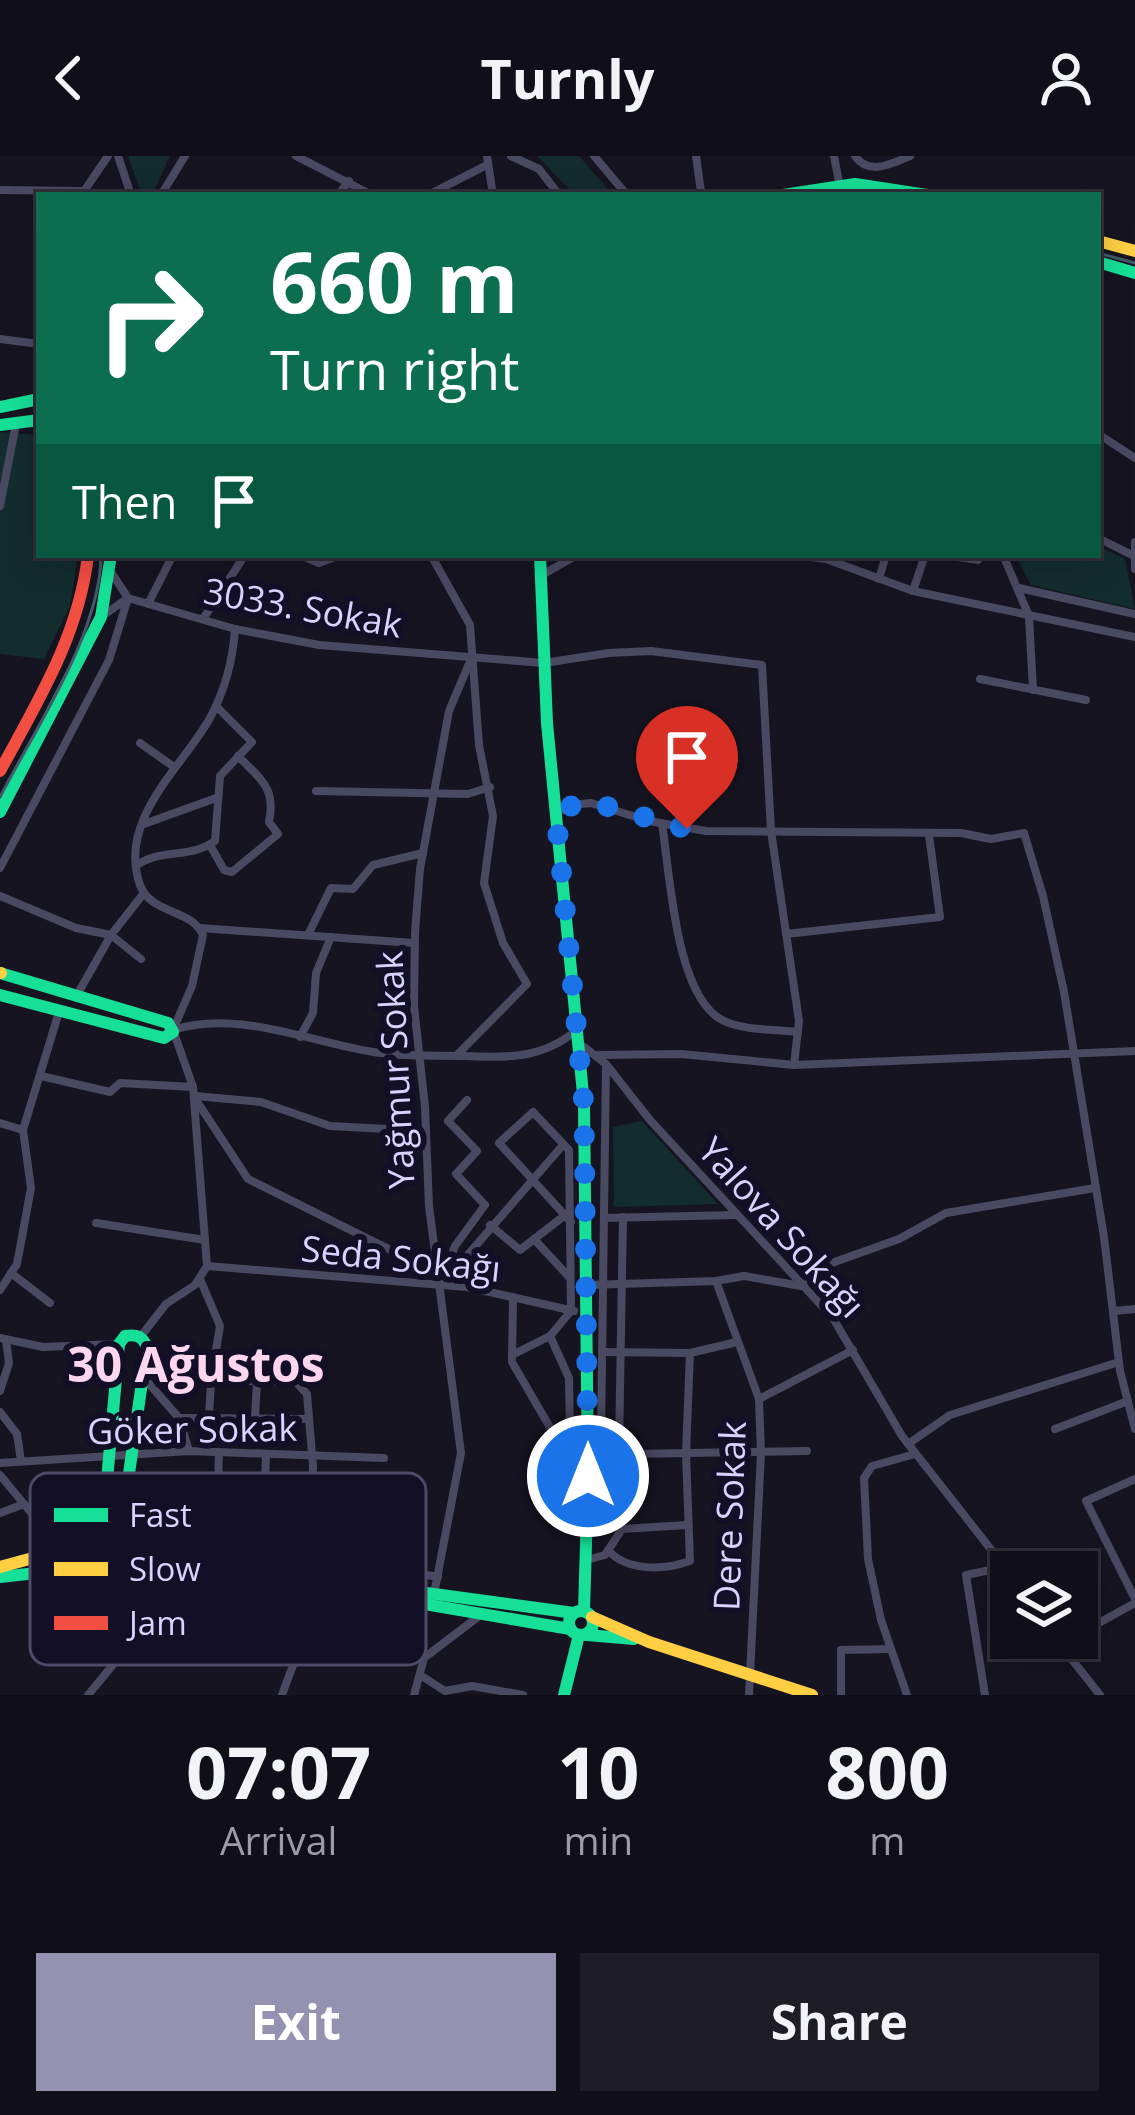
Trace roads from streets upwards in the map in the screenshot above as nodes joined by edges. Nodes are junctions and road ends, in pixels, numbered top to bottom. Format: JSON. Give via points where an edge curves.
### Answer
{"nodes":[{"id":1,"x":93,"y":156,"type":"edge"},
{"id":2,"x":108,"y":156,"type":"edge"},
{"id":3,"x":118,"y":156,"type":"edge"},
{"id":4,"x":185,"y":156,"type":"edge"},
{"id":5,"x":296,"y":156,"type":"edge"},
{"id":6,"x":511,"y":156,"type":"edge"},
{"id":7,"x":594,"y":156,"type":"edge"},
{"id":8,"x":696,"y":156,"type":"edge"},
{"id":9,"x":834,"y":156,"type":"edge"},
{"id":10,"x":855,"y":156,"type":"edge"},
{"id":11,"x":910,"y":156,"type":"edge"},
{"id":12,"x":487,"y":160,"type":"edge"},
{"id":13,"x":99,"y":168,"type":"junction"},
{"id":14,"x":349,"y":181,"type":"junction"},
{"id":15,"x":839,"y":182,"type":"junction"},
{"id":16,"x":0,"y":190,"type":"edge"},
{"id":17,"x":55,"y":192,"type":"edge"},
{"id":18,"x":83,"y":192,"type":"edge"},
{"id":19,"x":130,"y":192,"type":"edge"},
{"id":20,"x":163,"y":192,"type":"edge"},
{"id":21,"x":340,"y":192,"type":"edge"},
{"id":22,"x":367,"y":192,"type":"edge"},
{"id":23,"x":433,"y":192,"type":"edge"},
{"id":24,"x":492,"y":192,"type":"edge"},
{"id":25,"x":557,"y":192,"type":"edge"},
{"id":26,"x":624,"y":192,"type":"edge"},
{"id":27,"x":701,"y":192,"type":"edge"},
{"id":28,"x":796,"y":192,"type":"edge"},
{"id":29,"x":914,"y":192,"type":"edge"},
{"id":30,"x":1101,"y":242,"type":"edge"},
{"id":31,"x":1135,"y":251,"type":"edge"},
{"id":32,"x":1101,"y":263,"type":"edge"},
{"id":33,"x":1135,"y":273,"type":"edge"},
{"id":34,"x":0,"y":339,"type":"edge"},
{"id":35,"x":36,"y":344,"type":"edge"},
{"id":36,"x":36,"y":400,"type":"edge"},
{"id":37,"x":0,"y":407,"type":"edge"},
{"id":38,"x":30,"y":424,"type":"edge"},
{"id":39,"x":0,"y":425,"type":"edge"},
{"id":40,"x":1101,"y":436,"type":"edge"},
{"id":41,"x":1135,"y":458,"type":"edge"},
{"id":42,"x":0,"y":506,"type":"edge"},
{"id":43,"x":1101,"y":540,"type":"edge"},
{"id":44,"x":1135,"y":542,"type":"edge"},
{"id":45,"x":1134,"y":556,"type":"edge"},
{"id":46,"x":88,"y":558,"type":"edge"},
{"id":47,"x":111,"y":558,"type":"edge"},
{"id":48,"x":171,"y":558,"type":"edge"},
{"id":49,"x":243,"y":558,"type":"edge"},
{"id":50,"x":433,"y":558,"type":"edge"},
{"id":51,"x":540,"y":558,"type":"edge"},
{"id":52,"x":572,"y":558,"type":"edge"},
{"id":53,"x":818,"y":558,"type":"edge"},
{"id":54,"x":885,"y":558,"type":"edge"},
{"id":55,"x":924,"y":558,"type":"edge"},
{"id":56,"x":964,"y":558,"type":"edge"},
{"id":57,"x":1004,"y":558,"type":"edge"},
{"id":58,"x":978,"y":560,"type":"dead end"},
{"id":59,"x":1135,"y":569,"type":"edge"},
{"id":60,"x":111,"y":572,"type":"junction"},
{"id":61,"x":541,"y":575,"type":"junction"},
{"id":62,"x":880,"y":579,"type":"junction"},
{"id":63,"x":1019,"y":588,"type":"junction"},
{"id":64,"x":913,"y":591,"type":"junction"},
{"id":65,"x":128,"y":598,"type":"junction"},
{"id":66,"x":148,"y":604,"type":"junction"},
{"id":67,"x":1135,"y":614,"type":"edge"},
{"id":68,"x":1029,"y":616,"type":"junction"},
{"id":69,"x":101,"y":617,"type":"junction"},
{"id":70,"x":203,"y":620,"type":"junction"},
{"id":71,"x":235,"y":628,"type":"junction"},
{"id":72,"x":1135,"y":637,"type":"edge"},
{"id":73,"x":471,"y":659,"type":"junction"},
{"id":74,"x":544,"y":663,"type":"junction"},
{"id":75,"x":980,"y":679,"type":"dead end"},
{"id":76,"x":1033,"y":689,"type":"junction"},
{"id":77,"x":1086,"y":700,"type":"dead end"},
{"id":78,"x":216,"y":706,"type":"junction"},
{"id":79,"x":140,"y":743,"type":"dead end"},
{"id":80,"x":238,"y":756,"type":"junction"},
{"id":81,"x":174,"y":767,"type":"junction"},
{"id":82,"x":0,"y":771,"type":"edge"},
{"id":83,"x":490,"y":787,"type":"junction"},
{"id":84,"x":316,"y":791,"type":"dead end"},
{"id":85,"x":434,"y":792,"type":"junction"},
{"id":86,"x":217,"y":798,"type":"junction"},
{"id":87,"x":0,"y":812,"type":"edge"},
{"id":88,"x":556,"y":814,"type":"junction"},
{"id":89,"x":144,"y":824,"type":"junction"},
{"id":90,"x":662,"y":824,"type":"junction"},
{"id":91,"x":771,"y":831,"type":"junction"},
{"id":92,"x":929,"y":835,"type":"junction"},
{"id":93,"x":210,"y":845,"type":"junction"},
{"id":94,"x":423,"y":853,"type":"junction"},
{"id":95,"x":137,"y":865,"type":"junction"},
{"id":96,"x":0,"y":868,"type":"edge"},
{"id":97,"x":144,"y":892,"type":"junction"},
{"id":98,"x":0,"y":896,"type":"edge"},
{"id":99,"x":200,"y":928,"type":"junction"},
{"id":100,"x":786,"y":934,"type":"junction"},
{"id":101,"x":111,"y":935,"type":"junction"},
{"id":102,"x":308,"y":935,"type":"junction"},
{"id":103,"x":332,"y":937,"type":"junction"},
{"id":104,"x":414,"y":943,"type":"junction"},
{"id":105,"x":141,"y":958,"type":"dead end"},
{"id":106,"x":0,"y":973,"type":"edge"},
{"id":107,"x":0,"y":995,"type":"edge"},
{"id":108,"x":77,"y":995,"type":"junction"},
{"id":109,"x":59,"y":1012,"type":"junction"},
{"id":110,"x":579,"y":1028,"type":"junction"},
{"id":111,"x":169,"y":1030,"type":"junction"},
{"id":112,"x":798,"y":1032,"type":"junction"},
{"id":113,"x":299,"y":1037,"type":"junction"},
{"id":114,"x":580,"y":1044,"type":"junction"},
{"id":115,"x":1135,"y":1052,"type":"edge"},
{"id":116,"x":418,"y":1055,"type":"junction"},
{"id":117,"x":596,"y":1055,"type":"junction"},
{"id":118,"x":456,"y":1056,"type":"junction"},
{"id":119,"x":1073,"y":1056,"type":"junction"},
{"id":120,"x":606,"y":1064,"type":"junction"},
{"id":121,"x":794,"y":1065,"type":"junction"},
{"id":122,"x":41,"y":1076,"type":"junction"},
{"id":123,"x":193,"y":1091,"type":"junction"},
{"id":124,"x":467,"y":1100,"type":"dead end"},
{"id":125,"x":0,"y":1124,"type":"edge"},
{"id":126,"x":23,"y":1130,"type":"junction"},
{"id":127,"x":425,"y":1131,"type":"junction"},
{"id":128,"x":563,"y":1145,"type":"junction"},
{"id":129,"x":532,"y":1181,"type":"junction"},
{"id":130,"x":1095,"y":1188,"type":"junction"},
{"id":131,"x":737,"y":1214,"type":"junction"},
{"id":132,"x":623,"y":1217,"type":"junction"},
{"id":133,"x":604,"y":1218,"type":"junction"},
{"id":134,"x":568,"y":1219,"type":"junction"},
{"id":135,"x":96,"y":1223,"type":"dead end"},
{"id":136,"x":490,"y":1225,"type":"junction"},
{"id":137,"x":534,"y":1239,"type":"junction"},
{"id":138,"x":205,"y":1240,"type":"junction"},
{"id":139,"x":207,"y":1266,"type":"junction"},
{"id":140,"x":11,"y":1273,"type":"junction"},
{"id":141,"x":439,"y":1273,"type":"junction"},
{"id":142,"x":200,"y":1279,"type":"junction"},
{"id":143,"x":572,"y":1279,"type":"junction"},
{"id":144,"x":716,"y":1281,"type":"junction"},
{"id":145,"x":621,"y":1284,"type":"junction"},
{"id":146,"x":603,"y":1285,"type":"junction"},
{"id":147,"x":441,"y":1286,"type":"junction"},
{"id":148,"x":586,"y":1286,"type":"junction"},
{"id":149,"x":801,"y":1286,"type":"junction"},
{"id":150,"x":0,"y":1290,"type":"edge"},
{"id":151,"x":513,"y":1298,"type":"junction"},
{"id":152,"x":50,"y":1303,"type":"dead end"},
{"id":153,"x":1135,"y":1309,"type":"edge"},
{"id":154,"x":571,"y":1311,"type":"junction"},
{"id":155,"x":1113,"y":1311,"type":"junction"},
{"id":156,"x":587,"y":1314,"type":"junction"},
{"id":157,"x":141,"y":1336,"type":"junction"},
{"id":158,"x":550,"y":1336,"type":"junction"},
{"id":159,"x":3,"y":1339,"type":"edge"},
{"id":160,"x":737,"y":1342,"type":"junction"},
{"id":161,"x":119,"y":1344,"type":"junction"},
{"id":162,"x":853,"y":1350,"type":"junction"},
{"id":163,"x":602,"y":1352,"type":"junction"},
{"id":164,"x":620,"y":1352,"type":"junction"},
{"id":165,"x":1135,"y":1352,"type":"edge"},
{"id":166,"x":689,"y":1353,"type":"junction"},
{"id":167,"x":512,"y":1355,"type":"junction"},
{"id":168,"x":1119,"y":1359,"type":"junction"},
{"id":169,"x":143,"y":1376,"type":"junction"},
{"id":170,"x":212,"y":1381,"type":"junction"},
{"id":171,"x":256,"y":1381,"type":"junction"},
{"id":172,"x":1,"y":1384,"type":"edge"},
{"id":173,"x":759,"y":1399,"type":"junction"},
{"id":174,"x":1128,"y":1401,"type":"junction"},
{"id":175,"x":0,"y":1412,"type":"edge"},
{"id":176,"x":209,"y":1417,"type":"junction"},
{"id":177,"x":179,"y":1418,"type":"junction"},
{"id":178,"x":255,"y":1418,"type":"junction"},
{"id":179,"x":309,"y":1419,"type":"junction"},
{"id":180,"x":1055,"y":1429,"type":"dead end"},
{"id":181,"x":1135,"y":1429,"type":"edge"},
{"id":182,"x":595,"y":1435,"type":"junction"},
{"id":183,"x":570,"y":1436,"type":"junction"},
{"id":184,"x":908,"y":1444,"type":"junction"},
{"id":185,"x":189,"y":1451,"type":"junction"},
{"id":186,"x":807,"y":1451,"type":"dead end"},
{"id":187,"x":219,"y":1452,"type":"junction"},
{"id":188,"x":132,"y":1453,"type":"junction"},
{"id":189,"x":761,"y":1453,"type":"junction"},
{"id":190,"x":110,"y":1454,"type":"junction"},
{"id":191,"x":266,"y":1454,"type":"junction"},
{"id":192,"x":686,"y":1454,"type":"junction"},
{"id":193,"x":915,"y":1454,"type":"junction"},
{"id":194,"x":313,"y":1455,"type":"junction"},
{"id":195,"x":384,"y":1458,"type":"dead end"},
{"id":196,"x":21,"y":1461,"type":"junction"},
{"id":197,"x":0,"y":1462,"type":"edge"},
{"id":198,"x":108,"y":1473,"type":"edge"},
{"id":199,"x":130,"y":1473,"type":"edge"},
{"id":200,"x":218,"y":1473,"type":"edge"},
{"id":201,"x":265,"y":1473,"type":"edge"},
{"id":202,"x":312,"y":1473,"type":"edge"},
{"id":203,"x":0,"y":1475,"type":"edge"},
{"id":204,"x":1135,"y":1479,"type":"edge"},
{"id":205,"x":24,"y":1504,"type":"junction"},
{"id":206,"x":30,"y":1510,"type":"edge"},
{"id":207,"x":0,"y":1514,"type":"edge"},
{"id":208,"x":687,"y":1525,"type":"junction"},
{"id":209,"x":608,"y":1550,"type":"junction"},
{"id":210,"x":992,"y":1551,"type":"edge"},
{"id":211,"x":30,"y":1559,"type":"edge"},
{"id":212,"x":586,"y":1560,"type":"junction"},
{"id":213,"x":0,"y":1567,"type":"edge"},
{"id":214,"x":990,"y":1573,"type":"edge"},
{"id":215,"x":30,"y":1574,"type":"edge"},
{"id":216,"x":426,"y":1574,"type":"edge"},
{"id":217,"x":438,"y":1576,"type":"junction"},
{"id":218,"x":0,"y":1577,"type":"edge"},
{"id":219,"x":426,"y":1593,"type":"edge"},
{"id":220,"x":434,"y":1594,"type":"junction"},
{"id":221,"x":1135,"y":1601,"type":"edge"},
{"id":222,"x":426,"y":1605,"type":"edge"},
{"id":223,"x":483,"y":1613,"type":"junction"},
{"id":224,"x":583,"y":1614,"type":"junction"},
{"id":225,"x":1098,"y":1622,"type":"edge"},
{"id":226,"x":578,"y":1633,"type":"junction"},
{"id":227,"x":649,"y":1642,"type":"junction"},
{"id":228,"x":890,"y":1649,"type":"junction"},
{"id":229,"x":426,"y":1656,"type":"edge"},
{"id":230,"x":1071,"y":1659,"type":"edge"},
{"id":231,"x":114,"y":1665,"type":"edge"},
{"id":232,"x":292,"y":1665,"type":"edge"},
{"id":233,"x":422,"y":1665,"type":"edge"},
{"id":234,"x":419,"y":1675,"type":"junction"},
{"id":235,"x":751,"y":1676,"type":"junction"},
{"id":236,"x":471,"y":1690,"type":"edge"},
{"id":237,"x":503,"y":1693,"type":"edge"},
{"id":238,"x":88,"y":1695,"type":"edge"},
{"id":239,"x":282,"y":1695,"type":"edge"},
{"id":240,"x":414,"y":1695,"type":"edge"},
{"id":241,"x":523,"y":1695,"type":"edge"},
{"id":242,"x":564,"y":1695,"type":"edge"},
{"id":243,"x":748,"y":1695,"type":"edge"},
{"id":244,"x":812,"y":1695,"type":"edge"},
{"id":245,"x":841,"y":1695,"type":"edge"},
{"id":246,"x":907,"y":1695,"type":"edge"},
{"id":247,"x":986,"y":1695,"type":"edge"},
{"id":248,"x":1100,"y":1695,"type":"edge"}],
"edges":[{"from":1,"to":13,"type":"street"},
{"from":2,"to":13,"type":"street"},
{"from":3,"to":19,"type":"street"},
{"from":4,"to":20,"type":"street"},
{"from":5,"to":14,"type":"street"},
{"from":6,"to":25,"type":"street","via":[[539,169]]},
{"from":7,"to":26,"type":"street"},
{"from":8,"to":27,"type":"street"},
{"from":9,"to":15,"type":"street"},
{"from":10,"to":11,"type":"street","via":[[872,167]]},
{"from":12,"to":23,"type":"street"},
{"from":12,"to":24,"type":"street"},
{"from":13,"to":18,"type":"street"},
{"from":14,"to":21,"type":"street"},
{"from":14,"to":22,"type":"street"},
{"from":15,"to":28,"type":"street"},
{"from":15,"to":29,"type":"street"},
{"from":16,"to":17,"type":"street"},
{"from":30,"to":31,"type":"street"},
{"from":32,"to":33,"type":"street"},
{"from":34,"to":35,"type":"street"},
{"from":36,"to":37,"type":"street"},
{"from":38,"to":39,"type":"street"},
{"from":38,"to":42,"type":"street"},
{"from":40,"to":41,"type":"street"},
{"from":43,"to":45,"type":"street"},
{"from":44,"to":45,"type":"street"},
{"from":45,"to":59,"type":"street"},
{"from":46,"to":82,"type":"street","via":[[77,620]]},
{"from":47,"to":60,"type":"street"},
{"from":48,"to":66,"type":"street"},
{"from":49,"to":70,"type":"street"},
{"from":50,"to":73,"type":"street","via":[[470,626]]},
{"from":51,"to":61,"type":"street"},
{"from":52,"to":61,"type":"street"},
{"from":53,"to":62,"type":"street"},
{"from":54,"to":62,"type":"street"},
{"from":55,"to":64,"type":"street"},
{"from":56,"to":58,"type":"street"},
{"from":57,"to":63,"type":"street"},
{"from":60,"to":65,"type":"street"},
{"from":60,"to":69,"type":"street"},
{"from":61,"to":74,"type":"street"},
{"from":62,"to":64,"type":"street"},
{"from":63,"to":67,"type":"street"},
{"from":63,"to":68,"type":"street"},
{"from":64,"to":68,"type":"street"},
{"from":65,"to":66,"type":"street","name":"3033. Sokak"},
{"from":65,"to":69,"type":"street"},
{"from":65,"to":96,"type":"street","via":[[109,660]]},
{"from":66,"to":70,"type":"street","name":"3033. Sokak"},
{"from":68,"to":72,"type":"street"},
{"from":68,"to":76,"type":"street"},
{"from":69,"to":87,"type":"street"},
{"from":70,"to":71,"type":"street","name":"3033. Sokak"},
{"from":71,"to":73,"type":"street","name":"3033. Sokak"},
{"from":71,"to":78,"type":"street"},
{"from":73,"to":74,"type":"street","name":"3033. Sokak"},
{"from":73,"to":83,"type":"street"},
{"from":73,"to":85,"type":"street","name":"Yağmur Sokak","via":[[449,711]]},
{"from":74,"to":88,"type":"street"},
{"from":74,"to":91,"type":"street","name":"3033. Sokak","via":[[637,651],[762,665]]},
{"from":75,"to":76,"type":"street"},
{"from":76,"to":77,"type":"street"},
{"from":78,"to":80,"type":"street","via":[[252,742]]},
{"from":78,"to":81,"type":"street"},
{"from":79,"to":81,"type":"street"},
{"from":80,"to":86,"type":"street","via":[[220,776]]},
{"from":80,"to":93,"type":"street","via":[[269,790],[269,822],[278,834],[232,872]]},
{"from":81,"to":89,"type":"street"},
{"from":83,"to":85,"type":"street"},
{"from":83,"to":118,"type":"street","via":[[484,884],[527,984]]},
{"from":84,"to":85,"type":"street"},
{"from":85,"to":94,"type":"street","name":"Yağmur Sokak"},
{"from":86,"to":89,"type":"street"},
{"from":86,"to":93,"type":"street"},
{"from":88,"to":90,"type":"street","via":[[591,802]]},
{"from":88,"to":110,"type":"street"},
{"from":89,"to":95,"type":"street"},
{"from":90,"to":91,"type":"street"},
{"from":90,"to":112,"type":"street","via":[[683,953],[703,1002],[729,1024]]},
{"from":91,"to":92,"type":"street"},
{"from":91,"to":100,"type":"street"},
{"from":92,"to":100,"type":"street","via":[[940,917]]},
{"from":92,"to":119,"type":"street","via":[[1024,833]]},
{"from":93,"to":95,"type":"street"},
{"from":94,"to":102,"type":"street","via":[[373,866],[353,889],[331,888]]},
{"from":94,"to":104,"type":"street","name":"Yağmur Sokak"},
{"from":95,"to":97,"type":"street"},
{"from":97,"to":99,"type":"street"},
{"from":97,"to":101,"type":"street"},
{"from":98,"to":101,"type":"street"},
{"from":99,"to":102,"type":"street"},
{"from":99,"to":111,"type":"street","via":[[192,986]]},
{"from":100,"to":112,"type":"street"},
{"from":101,"to":105,"type":"street"},
{"from":101,"to":108,"type":"street"},
{"from":102,"to":103,"type":"street"},
{"from":103,"to":104,"type":"street"},
{"from":103,"to":113,"type":"street","via":[[316,973],[314,1013]]},
{"from":104,"to":116,"type":"street","name":"Yağmur Sokak"},
{"from":106,"to":108,"type":"street"},
{"from":107,"to":109,"type":"street"},
{"from":108,"to":111,"type":"street"},
{"from":109,"to":111,"type":"street"},
{"from":109,"to":122,"type":"street"},
{"from":110,"to":114,"type":"street"},
{"from":110,"to":118,"type":"street","via":[[532,1054]]},
{"from":111,"to":113,"type":"street","via":[[219,1024]]},
{"from":111,"to":123,"type":"street"},
{"from":112,"to":121,"type":"street"},
{"from":113,"to":116,"type":"street"},
{"from":114,"to":117,"type":"street","name":"Yalova Sokağı"},
{"from":114,"to":148,"type":"street"},
{"from":115,"to":119,"type":"street"},
{"from":116,"to":118,"type":"street"},
{"from":116,"to":127,"type":"street","name":"Yağmur Sokak"},
{"from":117,"to":120,"type":"street","name":"Yalova Sokağı"},
{"from":117,"to":121,"type":"street"},
{"from":119,"to":121,"type":"street"},
{"from":119,"to":130,"type":"street"},
{"from":120,"to":131,"type":"street","name":"Yalova Sokağı"},
{"from":120,"to":133,"type":"street"},
{"from":122,"to":123,"type":"street","via":[[110,1092],[120,1083]]},
{"from":122,"to":126,"type":"street"},
{"from":123,"to":127,"type":"street","via":[[261,1102],[330,1126]]},
{"from":123,"to":138,"type":"street"},
{"from":123,"to":141,"type":"street","via":[[248,1179]]},
{"from":124,"to":147,"type":"street","via":[[448,1121],[477,1150],[456,1174],[484,1205],[454,1246]]},
{"from":125,"to":126,"type":"street"},
{"from":126,"to":140,"type":"street","via":[[31,1188]]},
{"from":127,"to":141,"type":"street","name":"Yağmur Sokak"},
{"from":128,"to":129,"type":"street"},
{"from":128,"to":129,"type":"street","via":[[532,1112],[499,1143]]},
{"from":128,"to":134,"type":"street"},
{"from":129,"to":134,"type":"street"},
{"from":129,"to":136,"type":"street"},
{"from":130,"to":149,"type":"street","via":[[946,1213],[815,1269]]},
{"from":130,"to":155,"type":"street"},
{"from":131,"to":132,"type":"street"},
{"from":131,"to":149,"type":"street","name":"Yalova Sokağı"},
{"from":132,"to":133,"type":"street"},
{"from":132,"to":145,"type":"street"},
{"from":133,"to":146,"type":"street"},
{"from":134,"to":137,"type":"street"},
{"from":134,"to":143,"type":"street"},
{"from":135,"to":138,"type":"street"},
{"from":136,"to":137,"type":"street","via":[[520,1250]]},
{"from":136,"to":147,"type":"street"},
{"from":137,"to":143,"type":"street"},
{"from":138,"to":139,"type":"street"},
{"from":139,"to":142,"type":"street"},
{"from":139,"to":147,"type":"street","name":"Seda Sokağı"},
{"from":140,"to":150,"type":"street"},
{"from":140,"to":152,"type":"street"},
{"from":141,"to":147,"type":"street","name":"Yağmur Sokak"},
{"from":142,"to":157,"type":"street"},
{"from":142,"to":170,"type":"street","via":[[220,1327]]},
{"from":143,"to":154,"type":"street"},
{"from":144,"to":145,"type":"street"},
{"from":144,"to":149,"type":"street","via":[[744,1276]]},
{"from":144,"to":160,"type":"street","name":"Dere Sokak"},
{"from":145,"to":146,"type":"street"},
{"from":145,"to":164,"type":"street"},
{"from":146,"to":148,"type":"street"},
{"from":146,"to":163,"type":"street"},
{"from":147,"to":151,"type":"street","name":"Seda Sokağı"},
{"from":147,"to":217,"type":"street","name":"Yağmur Sokak","via":[[460,1453]]},
{"from":148,"to":156,"type":"street"},
{"from":149,"to":162,"type":"street","name":"Yalova Sokağı"},
{"from":151,"to":154,"type":"street","name":"Seda Sokağı"},
{"from":151,"to":167,"type":"street"},
{"from":153,"to":155,"type":"street"},
{"from":154,"to":156,"type":"street","name":"Seda Sokağı"},
{"from":154,"to":158,"type":"street"},
{"from":155,"to":168,"type":"street"},
{"from":156,"to":182,"type":"street"},
{"from":157,"to":161,"type":"street"},
{"from":157,"to":169,"type":"street"},
{"from":158,"to":167,"type":"street"},
{"from":158,"to":183,"type":"street","via":[[568,1378]]},
{"from":159,"to":161,"type":"street"},
{"from":159,"to":172,"type":"street","via":[[9,1363]]},
{"from":160,"to":166,"type":"street"},
{"from":160,"to":173,"type":"street","name":"Dere Sokak"},
{"from":161,"to":190,"type":"street"},
{"from":162,"to":173,"type":"street"},
{"from":162,"to":184,"type":"street","name":"Yalova Sokağı"},
{"from":163,"to":164,"type":"street"},
{"from":163,"to":182,"type":"street"},
{"from":164,"to":166,"type":"street"},
{"from":164,"to":192,"type":"street","via":[[619,1448]]},
{"from":165,"to":168,"type":"street"},
{"from":166,"to":192,"type":"street"},
{"from":167,"to":183,"type":"street","via":[[555,1436]]},
{"from":168,"to":174,"type":"street"},
{"from":168,"to":184,"type":"street","via":[[950,1415]]},
{"from":169,"to":177,"type":"street"},
{"from":169,"to":188,"type":"street"},
{"from":170,"to":171,"type":"street"},
{"from":170,"to":176,"type":"street"},
{"from":171,"to":178,"type":"street"},
{"from":171,"to":179,"type":"street","via":[[301,1384]]},
{"from":173,"to":189,"type":"street","name":"Dere Sokak"},
{"from":174,"to":180,"type":"street"},
{"from":174,"to":181,"type":"street"},
{"from":175,"to":196,"type":"street","via":[[16,1433]]},
{"from":176,"to":177,"type":"street"},
{"from":176,"to":178,"type":"street"},
{"from":177,"to":185,"type":"street"},
{"from":178,"to":179,"type":"street"},
{"from":179,"to":194,"type":"street"},
{"from":182,"to":183,"type":"street"},
{"from":182,"to":212,"type":"street"},
{"from":184,"to":193,"type":"street","name":"Yalova Sokağı"},
{"from":185,"to":187,"type":"street","name":"Göker Sokak"},
{"from":185,"to":188,"type":"street","name":"Göker Sokak"},
{"from":186,"to":189,"type":"street"},
{"from":187,"to":191,"type":"street","name":"Göker Sokak"},
{"from":187,"to":200,"type":"street"},
{"from":188,"to":190,"type":"street","name":"Göker Sokak"},
{"from":188,"to":199,"type":"street"},
{"from":189,"to":192,"type":"street"},
{"from":189,"to":235,"type":"street","name":"Dere Sokak"},
{"from":190,"to":196,"type":"street","name":"Göker Sokak"},
{"from":190,"to":198,"type":"street"},
{"from":191,"to":194,"type":"street","name":"Göker Sokak"},
{"from":191,"to":201,"type":"street"},
{"from":192,"to":208,"type":"street"},
{"from":193,"to":210,"type":"street","name":"Yalova Sokağı"},
{"from":193,"to":228,"type":"street","via":[[872,1466],[864,1478],[868,1558]]},
{"from":194,"to":195,"type":"street","name":"Göker Sokak"},
{"from":194,"to":202,"type":"street"},
{"from":196,"to":197,"type":"street","name":"Göker Sokak"},
{"from":203,"to":205,"type":"street"},
{"from":204,"to":221,"type":"street","via":[[1086,1501]]},
{"from":205,"to":206,"type":"street"},
{"from":205,"to":207,"type":"street"},
{"from":208,"to":209,"type":"street","via":[[622,1529]]},
{"from":208,"to":209,"type":"street","via":[[690,1561],[635,1566]]},
{"from":209,"to":212,"type":"street"},
{"from":211,"to":213,"type":"street"},
{"from":212,"to":224,"type":"street"},
{"from":214,"to":247,"type":"street","via":[[966,1575]]},
{"from":215,"to":218,"type":"street"},
{"from":216,"to":217,"type":"street"},
{"from":217,"to":220,"type":"street","name":"Yağmur Sokak"},
{"from":219,"to":220,"type":"street"},
{"from":220,"to":224,"type":"street"},
{"from":221,"to":225,"type":"street"},
{"from":222,"to":223,"type":"street"},
{"from":223,"to":226,"type":"street"},
{"from":223,"to":229,"type":"street"},
{"from":224,"to":226,"type":"street"},
{"from":224,"to":226,"type":"street","via":[[593,1627]]},
{"from":224,"to":227,"type":"street"},
{"from":226,"to":227,"type":"street"},
{"from":226,"to":242,"type":"street"},
{"from":227,"to":235,"type":"street"},
{"from":228,"to":245,"type":"street","via":[[841,1650]]},
{"from":228,"to":246,"type":"street"},
{"from":230,"to":248,"type":"street"},
{"from":231,"to":238,"type":"street"},
{"from":232,"to":239,"type":"street"},
{"from":233,"to":234,"type":"street"},
{"from":234,"to":236,"type":"street","via":[[445,1691]]},
{"from":234,"to":240,"type":"street"},
{"from":235,"to":243,"type":"street","name":"Dere Sokak"},
{"from":235,"to":244,"type":"street"},
{"from":236,"to":237,"type":"street"},
{"from":237,"to":241,"type":"street"}]}
